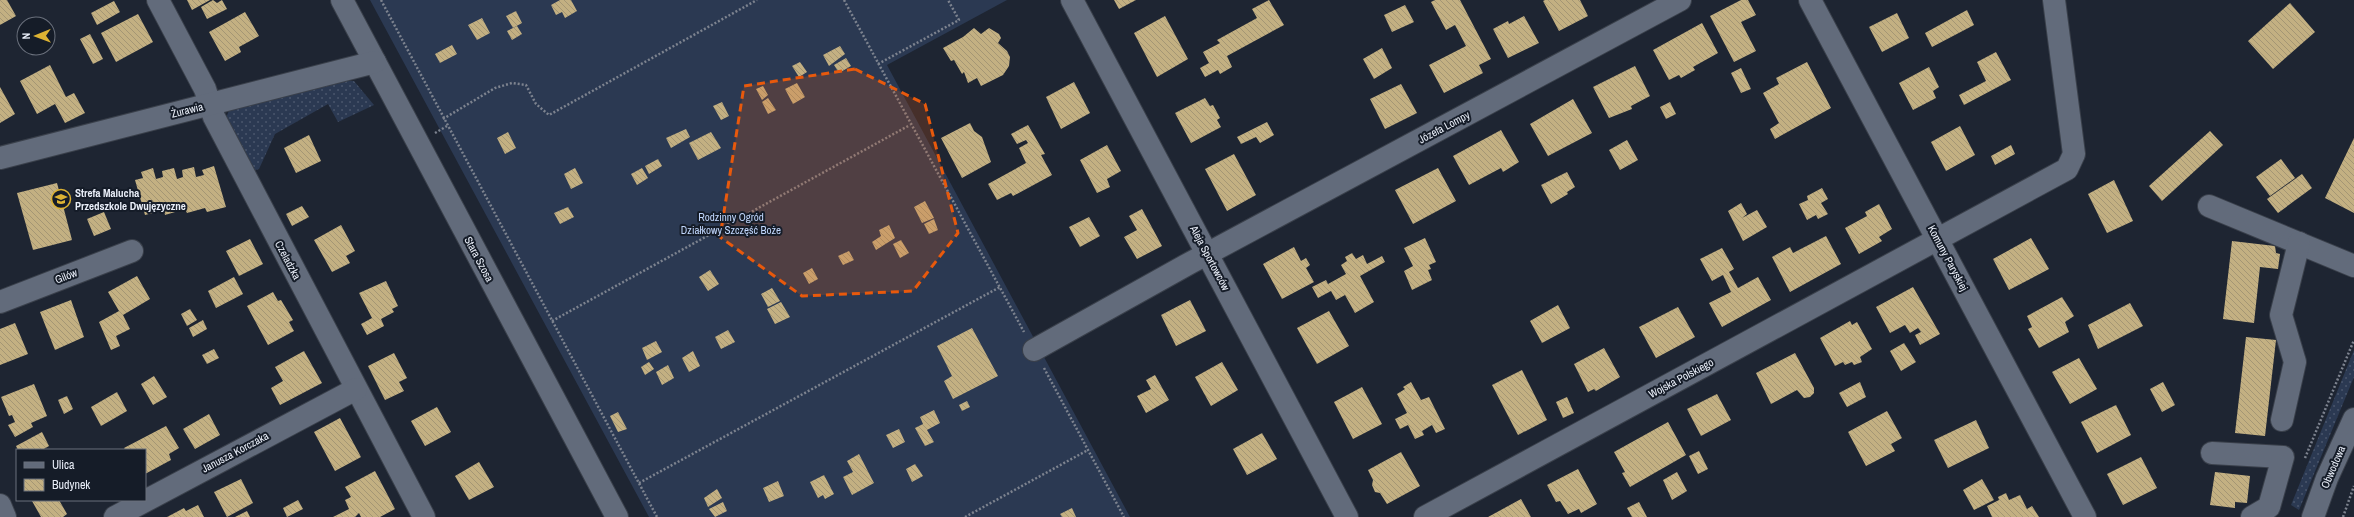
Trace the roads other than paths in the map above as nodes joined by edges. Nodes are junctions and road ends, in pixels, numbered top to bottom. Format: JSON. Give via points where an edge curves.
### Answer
{"nodes":[{"id":1,"x":158,"y":0,"type":"edge"},
{"id":2,"x":342,"y":0,"type":"edge"},
{"id":3,"x":1072,"y":0,"type":"edge"},
{"id":4,"x":1680,"y":0,"type":"edge"},
{"id":5,"x":1810,"y":0,"type":"edge"},
{"id":6,"x":2054,"y":0,"type":"edge"},
{"id":7,"x":375,"y":62,"type":"junction"},
{"id":8,"x":210,"y":105,"type":"junction"},
{"id":9,"x":0,"y":158,"type":"edge"},
{"id":10,"x":2209,"y":206,"type":"dead end"},
{"id":11,"x":1938,"y":240,"type":"junction"},
{"id":12,"x":2299,"y":243,"type":"junction"},
{"id":13,"x":132,"y":251,"type":"dead end"},
{"id":14,"x":1207,"y":254,"type":"junction"},
{"id":15,"x":2354,"y":266,"type":"edge"},
{"id":16,"x":0,"y":302,"type":"edge"},
{"id":17,"x":1034,"y":350,"type":"road end"},
{"id":18,"x":356,"y":389,"type":"junction"},
{"id":19,"x":2354,"y":418,"type":"edge"},
{"id":20,"x":2282,"y":420,"type":"dead end"},
{"id":21,"x":2212,"y":453,"type":"dead end"},
{"id":22,"x":145,"y":501,"type":"edge"},
{"id":23,"x":146,"y":501,"type":"edge"},
{"id":24,"x":0,"y":505,"type":"edge"},
{"id":25,"x":5,"y":517,"type":"edge"},
{"id":26,"x":115,"y":517,"type":"edge"},
{"id":27,"x":424,"y":517,"type":"edge"},
{"id":28,"x":617,"y":517,"type":"edge"},
{"id":29,"x":1347,"y":517,"type":"edge"},
{"id":30,"x":1425,"y":517,"type":"edge"},
{"id":31,"x":2085,"y":517,"type":"edge"},
{"id":32,"x":2252,"y":517,"type":"edge"},
{"id":33,"x":2313,"y":517,"type":"edge"}],
"edges":[{"from":1,"to":8,"type":"street","name":"Czeladzka","via":[[205,89]]},
{"from":2,"to":7,"type":"street","name":"Stara Szosa"},
{"from":3,"to":14,"type":"street","name":"Aleja Sportowców"},
{"from":4,"to":14,"type":"street","name":"Józefa Lompy"},
{"from":5,"to":11,"type":"street","name":"Komuny Paryskiej"},
{"from":6,"to":11,"type":"street","name":"Wojska Polskiego","via":[[2074,154],[2067,169]]},
{"from":7,"to":8,"type":"street","name":"Żurawia"},
{"from":7,"to":28,"type":"street","name":"Stara Szosa"},
{"from":8,"to":9,"type":"street","name":"Żurawia"},
{"from":8,"to":18,"type":"street","name":"Czeladzka"},
{"from":10,"to":12,"type":"street"},
{"from":11,"to":30,"type":"street","name":"Wojska Polskiego"},
{"from":11,"to":31,"type":"street","name":"Komuny Paryskiej"},
{"from":12,"to":15,"type":"street"},
{"from":12,"to":20,"type":"street","via":[[2281,315],[2295,362]]},
{"from":13,"to":16,"type":"street","name":"Gilów"},
{"from":14,"to":17,"type":"street","name":"Józefa Lompy"},
{"from":14,"to":29,"type":"street","name":"Aleja Sportowców"},
{"from":18,"to":23,"type":"street","name":"Janusza Korczaka"},
{"from":18,"to":27,"type":"street","name":"Czeladzka"},
{"from":19,"to":33,"type":"street","name":"Obwodowa"},
{"from":21,"to":32,"type":"street","via":[[2283,457],[2269,507]]},
{"from":22,"to":26,"type":"street","name":"Janusza Korczaka"},
{"from":24,"to":25,"type":"street"}]}
